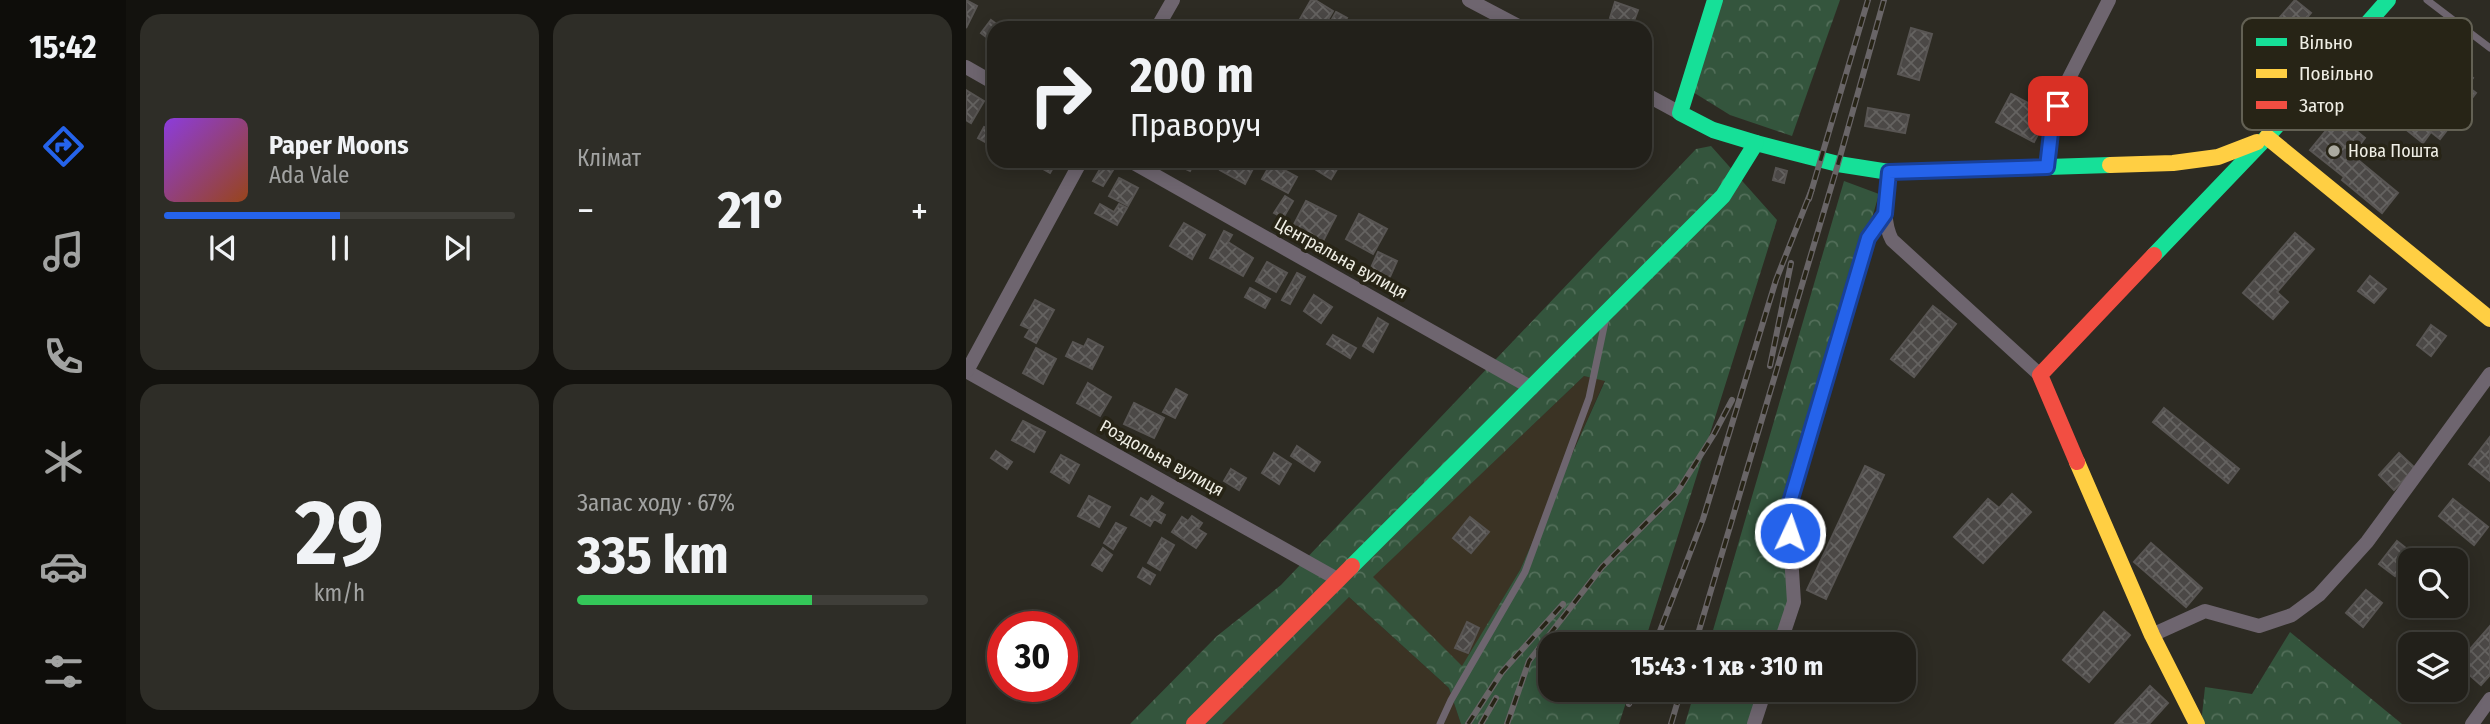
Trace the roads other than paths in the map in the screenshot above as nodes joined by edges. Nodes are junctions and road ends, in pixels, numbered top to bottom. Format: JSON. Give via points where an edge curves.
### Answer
{"nodes":[{"id":1,"x":1173,"y":0,"type":"edge"},
{"id":2,"x":1469,"y":0,"type":"edge"},
{"id":3,"x":1715,"y":0,"type":"edge"},
{"id":4,"x":2109,"y":0,"type":"edge"},
{"id":5,"x":2388,"y":0,"type":"edge"},
{"id":6,"x":2427,"y":0,"type":"edge"},
{"id":7,"x":2372,"y":18,"type":"edge"},
{"id":8,"x":2450,"y":18,"type":"edge"},
{"id":9,"x":1161,"y":21,"type":"edge"},
{"id":10,"x":1509,"y":21,"type":"edge"},
{"id":11,"x":2472,"y":34,"type":"edge"},
{"id":12,"x":2490,"y":48,"type":"edge"},
{"id":13,"x":966,"y":67,"type":"edge"},
{"id":14,"x":987,"y":79,"type":"edge"},
{"id":15,"x":1652,"y":98,"type":"edge"},
{"id":16,"x":1680,"y":113,"type":"junction"},
{"id":17,"x":2273,"y":130,"type":"edge"},
{"id":18,"x":2267,"y":137,"type":"junction"},
{"id":19,"x":1756,"y":143,"type":"junction"},
{"id":20,"x":2047,"y":167,"type":"junction"},
{"id":21,"x":1077,"y":168,"type":"edge"},
{"id":22,"x":1142,"y":168,"type":"edge"},
{"id":23,"x":1889,"y":172,"type":"junction"},
{"id":24,"x":1885,"y":214,"type":"junction"},
{"id":25,"x":1606,"y":315,"type":"junction"},
{"id":26,"x":2490,"y":319,"type":"edge"},
{"id":27,"x":967,"y":371,"type":"edge"},
{"id":28,"x":2490,"y":374,"type":"edge"},
{"id":29,"x":2040,"y":375,"type":"junction"},
{"id":30,"x":1532,"y":388,"type":"junction"},
{"id":31,"x":1339,"y":580,"type":"junction"},
{"id":32,"x":1784,"y":632,"type":"edge"},
{"id":33,"x":2152,"y":635,"type":"junction"},
{"id":34,"x":2490,"y":699,"type":"edge"},
{"id":35,"x":1761,"y":702,"type":"edge"},
{"id":36,"x":1194,"y":724,"type":"edge"},
{"id":37,"x":1440,"y":724,"type":"edge"},
{"id":38,"x":1754,"y":724,"type":"edge"},
{"id":39,"x":2197,"y":724,"type":"edge"},
{"id":40,"x":2472,"y":724,"type":"edge"}],
"edges":[{"from":1,"to":9,"type":"street"},
{"from":2,"to":10,"type":"street"},
{"from":3,"to":16,"type":"street"},
{"from":4,"to":20,"type":"street","via":[[2064,88],[2052,124]]},
{"from":5,"to":7,"type":"street"},
{"from":6,"to":8,"type":"lane"},
{"from":11,"to":12,"type":"lane"},
{"from":13,"to":14,"type":"street"},
{"from":15,"to":16,"type":"street"},
{"from":16,"to":19,"type":"street","via":[[1713,130]]},
{"from":17,"to":18,"type":"street"},
{"from":18,"to":20,"type":"street","via":[[2218,157]]},
{"from":18,"to":26,"type":"street"},
{"from":18,"to":29,"type":"street"},
{"from":19,"to":23,"type":"street"},
{"from":19,"to":25,"type":"street","via":[[1723,195]]},
{"from":20,"to":23,"type":"street"},
{"from":21,"to":27,"type":"street"},
{"from":22,"to":30,"type":"street","name":"Центральна вулиця"},
{"from":23,"to":24,"type":"street"},
{"from":24,"to":29,"type":"street","via":[[1892,240]]},
{"from":24,"to":32,"type":"street","via":[[1868,238],[1788,509],[1794,602]]},
{"from":25,"to":30,"type":"street"},
{"from":25,"to":37,"type":"lane","via":[[1589,398],[1525,572]]},
{"from":27,"to":31,"type":"street","name":"Роздольна вулиця"},
{"from":28,"to":33,"type":"street","via":[[2367,542],[2319,595],[2292,615],[2259,626],[2205,611]]},
{"from":29,"to":33,"type":"street"},
{"from":30,"to":31,"type":"street"},
{"from":31,"to":36,"type":"street"},
{"from":33,"to":39,"type":"street"},
{"from":34,"to":40,"type":"street"},
{"from":35,"to":38,"type":"street"}]}
